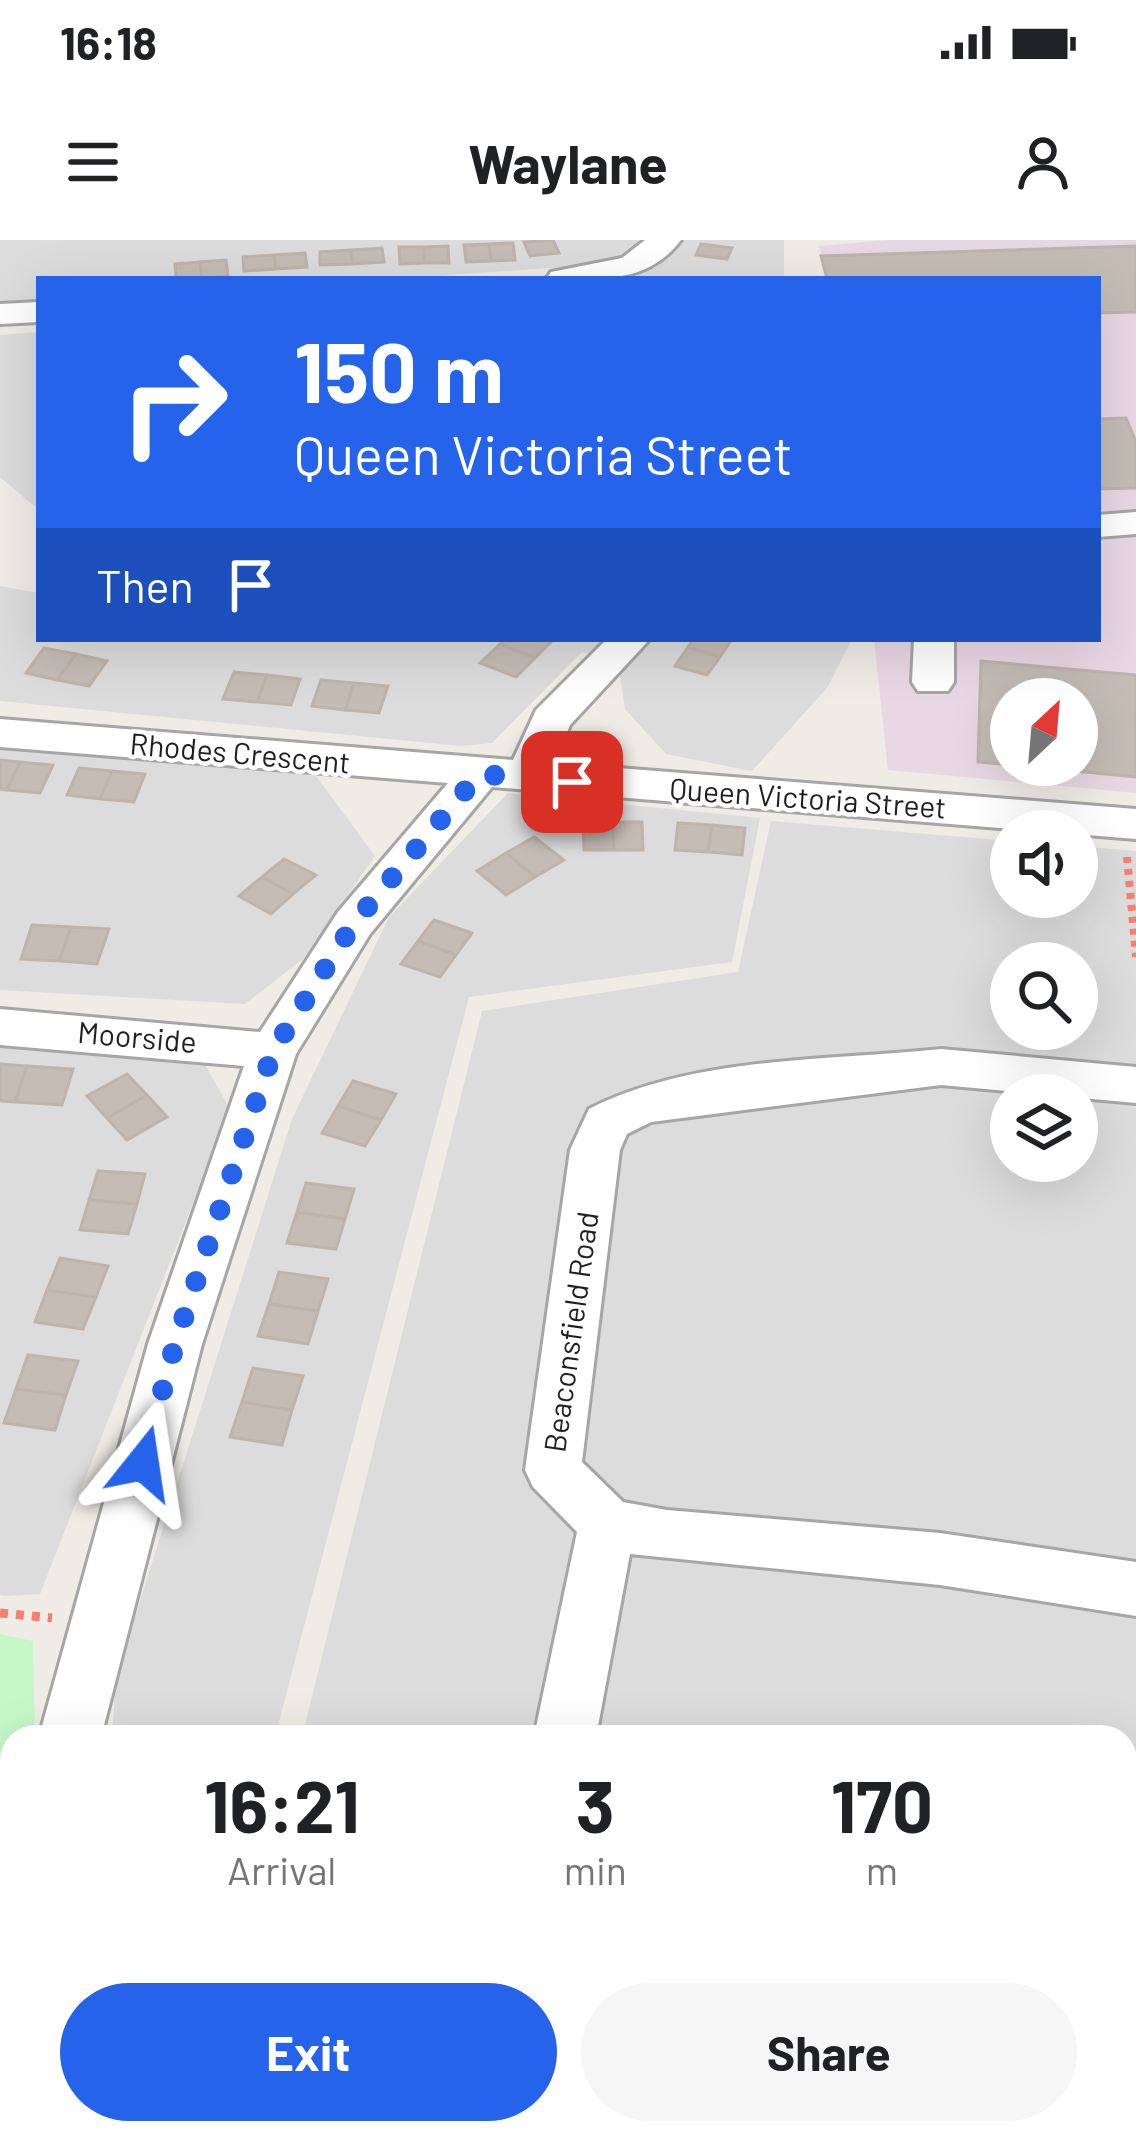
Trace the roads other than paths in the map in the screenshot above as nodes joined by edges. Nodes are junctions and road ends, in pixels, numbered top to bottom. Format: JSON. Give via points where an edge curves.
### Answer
{"nodes":[{"id":1,"x":664,"y":240,"type":"edge"},
{"id":2,"x":579,"y":276,"type":"edge"},
{"id":3,"x":36,"y":312,"type":"edge"},
{"id":4,"x":0,"y":314,"type":"edge"},
{"id":5,"x":1136,"y":523,"type":"edge"},
{"id":6,"x":1101,"y":526,"type":"edge"},
{"id":7,"x":627,"y":642,"type":"edge"},
{"id":8,"x":934,"y":642,"type":"edge"},
{"id":9,"x":932,"y":682,"type":"dead end"},
{"id":10,"x":0,"y":733,"type":"edge"},
{"id":11,"x":503,"y":776,"type":"junction"},
{"id":12,"x":1127,"y":823,"type":"edge"},
{"id":13,"x":0,"y":1027,"type":"edge"},
{"id":14,"x":273,"y":1051,"type":"junction"},
{"id":15,"x":1136,"y":1084,"type":"edge"},
{"id":16,"x":607,"y":1524,"type":"junction"},
{"id":17,"x":1136,"y":1589,"type":"edge"},
{"id":18,"x":73,"y":1725,"type":"edge"},
{"id":19,"x":567,"y":1725,"type":"edge"}],
"edges":[{"from":1,"to":2,"type":"street","via":[[632,266]]},
{"from":3,"to":4,"type":"street"},
{"from":5,"to":6,"type":"street"},
{"from":7,"to":11,"type":"street"},
{"from":8,"to":9,"type":"street"},
{"from":10,"to":11,"type":"street","name":"Rhodes Crescent"},
{"from":11,"to":12,"type":"street","name":"Queen Victoria Street"},
{"from":11,"to":14,"type":"street","via":[[354,923]]},
{"from":13,"to":14,"type":"street","name":"Moorside"},
{"from":14,"to":18,"type":"street","via":[[175,1344]]},
{"from":15,"to":16,"type":"street","name":"Beaconsfield Road","via":[[940,1067],[715,1090],[640,1105],[607,1122],[595,1150],[553,1470]]},
{"from":16,"to":17,"type":"street"},
{"from":16,"to":19,"type":"street"}]}
